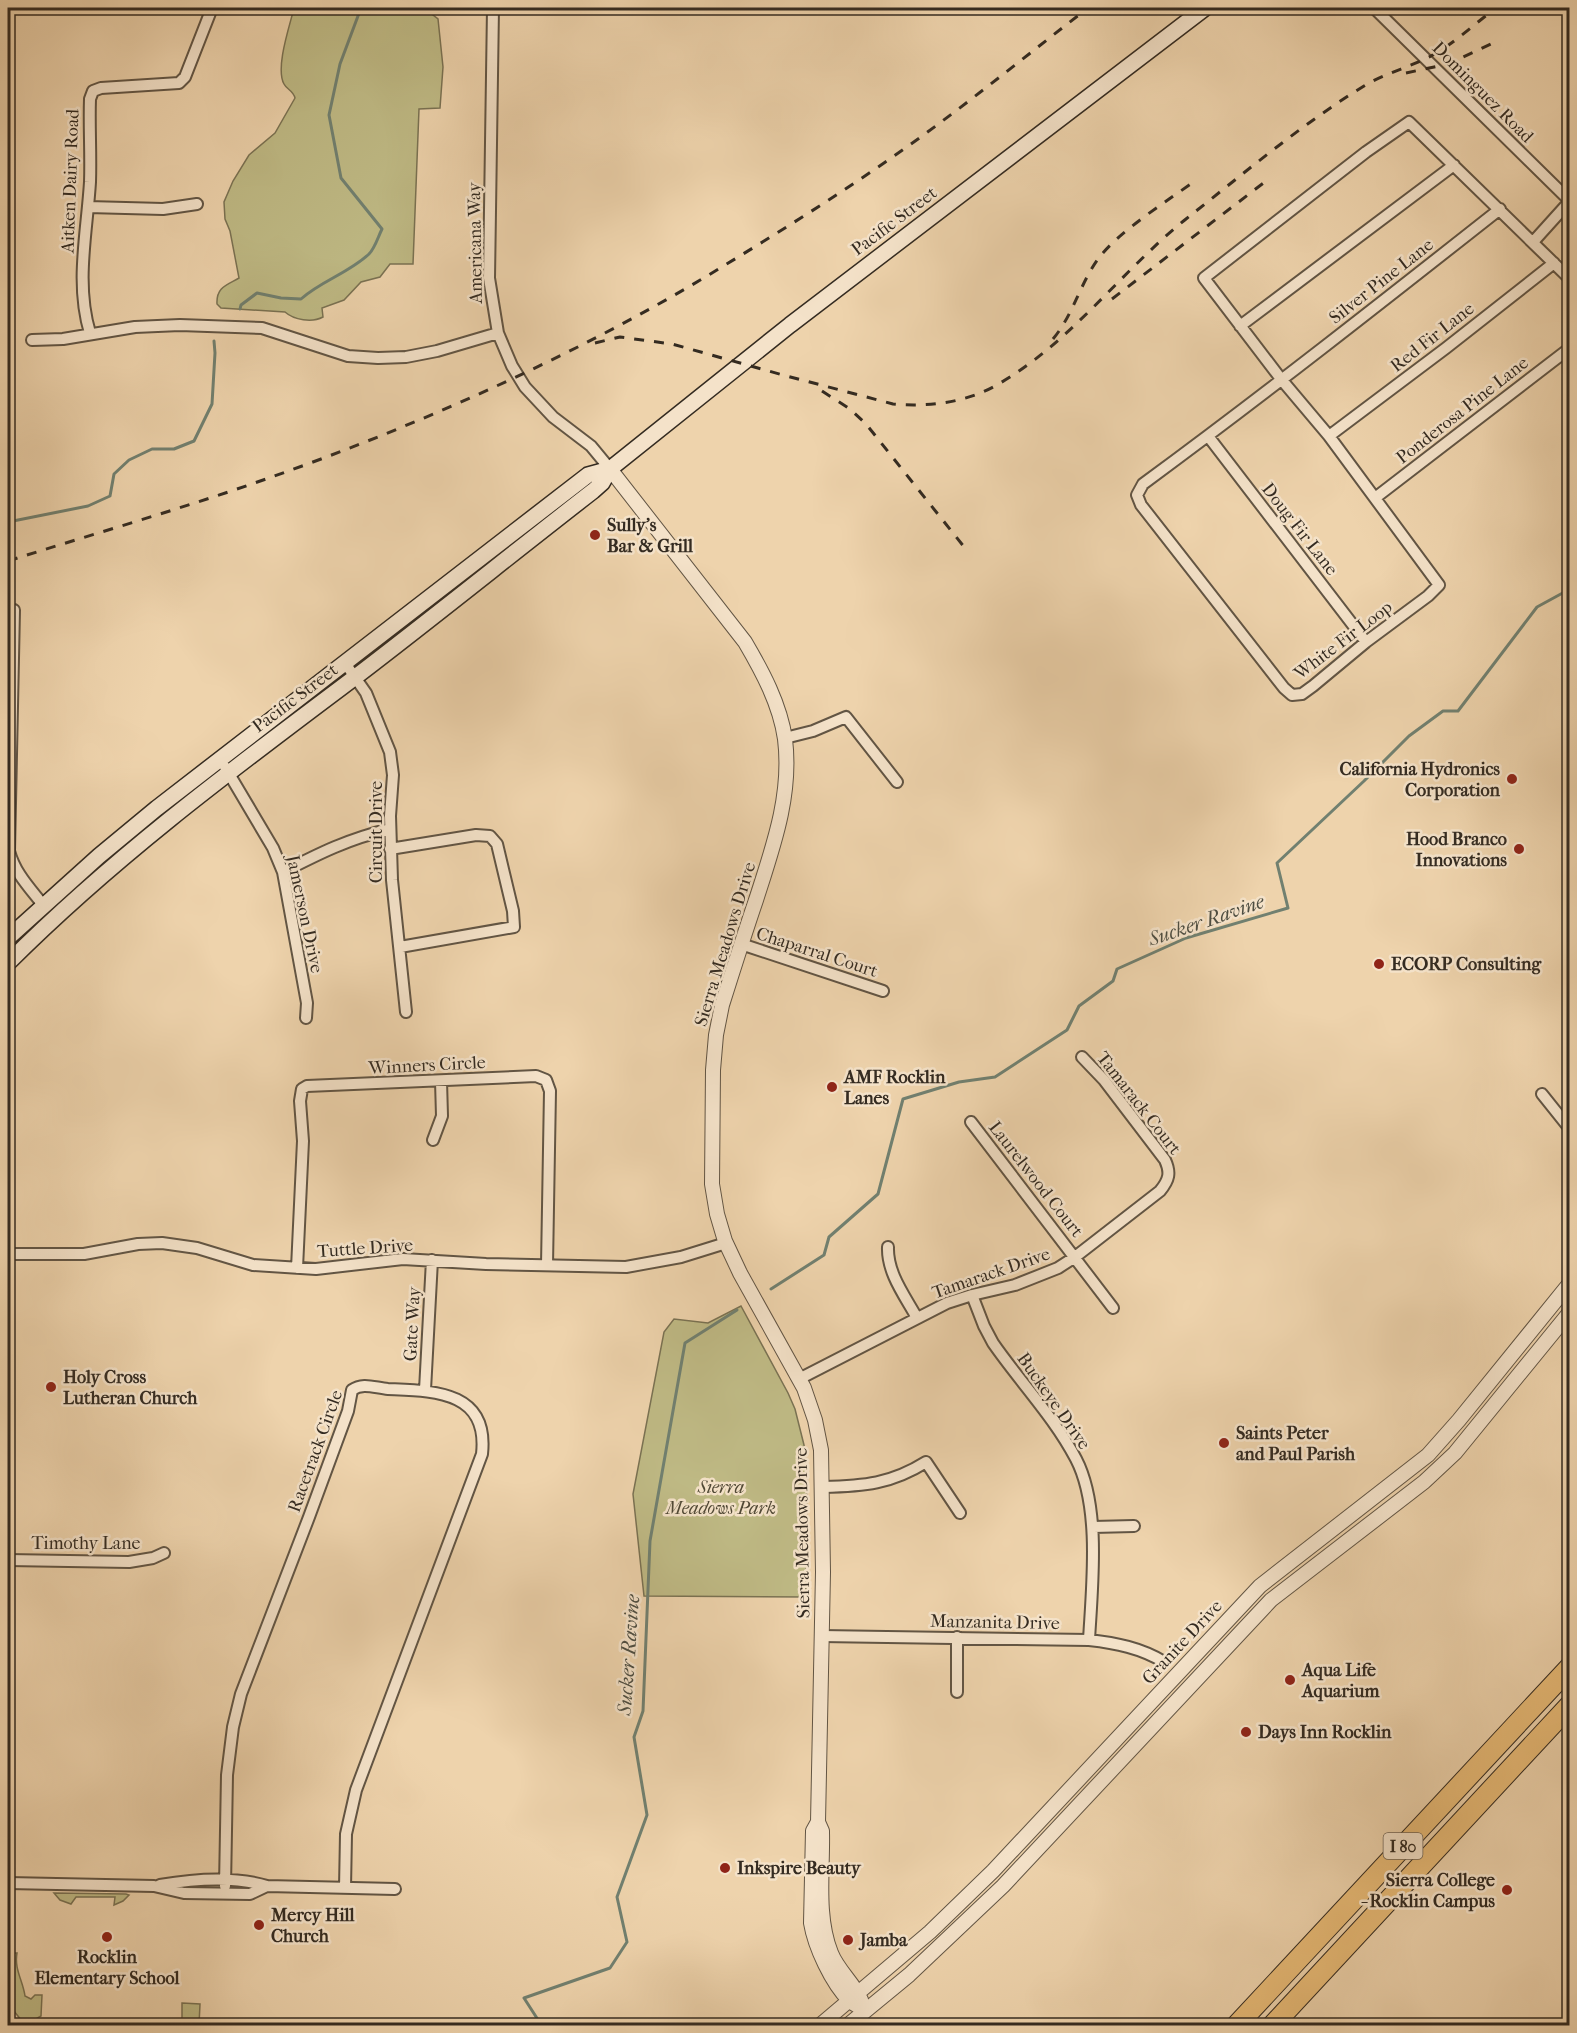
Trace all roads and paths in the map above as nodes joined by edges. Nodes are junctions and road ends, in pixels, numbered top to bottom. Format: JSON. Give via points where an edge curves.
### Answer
{"nodes":[{"id":1,"x":212,"y":8,"type":"edge"},
{"id":2,"x":494,"y":8,"type":"edge"},
{"id":3,"x":1205,"y":8,"type":"edge"},
{"id":4,"x":1374,"y":8,"type":"edge"},
{"id":5,"x":1454,"y":165,"type":"junction"},
{"id":6,"x":1569,"y":201,"type":"edge"},
{"id":7,"x":197,"y":204,"type":"dead end"},
{"id":8,"x":88,"y":207,"type":"junction"},
{"id":9,"x":1500,"y":209,"type":"junction"},
{"id":10,"x":1533,"y":242,"type":"junction"},
{"id":11,"x":1554,"y":263,"type":"junction"},
{"id":12,"x":1569,"y":279,"type":"edge"},
{"id":13,"x":1240,"y":326,"type":"junction"},
{"id":14,"x":90,"y":333,"type":"junction"},
{"id":15,"x":498,"y":333,"type":"junction"},
{"id":16,"x":32,"y":340,"type":"dead end"},
{"id":17,"x":1569,"y":348,"type":"edge"},
{"id":18,"x":1281,"y":379,"type":"junction"},
{"id":19,"x":1208,"y":436,"type":"junction"},
{"id":20,"x":1329,"y":436,"type":"junction"},
{"id":21,"x":610,"y":469,"type":"junction"},
{"id":22,"x":1375,"y":498,"type":"junction"},
{"id":23,"x":14,"y":610,"type":"dead end"},
{"id":24,"x":1366,"y":642,"type":"junction"},
{"id":25,"x":345,"y":663,"type":"junction"},
{"id":26,"x":355,"y":677,"type":"junction"},
{"id":27,"x":785,"y":738,"type":"junction"},
{"id":28,"x":220,"y":759,"type":"junction"},
{"id":29,"x":229,"y":773,"type":"junction"},
{"id":30,"x":897,"y":782,"type":"dead end"},
{"id":31,"x":390,"y":829,"type":"junction"},
{"id":32,"x":390,"y":849,"type":"junction"},
{"id":33,"x":283,"y":872,"type":"junction"},
{"id":34,"x":43,"y":905,"type":"junction"},
{"id":35,"x":8,"y":938,"type":"edge"},
{"id":36,"x":741,"y":944,"type":"junction"},
{"id":37,"x":400,"y":948,"type":"junction"},
{"id":38,"x":8,"y":963,"type":"edge"},
{"id":39,"x":883,"y":991,"type":"dead end"},
{"id":40,"x":406,"y":1012,"type":"dead end"},
{"id":41,"x":306,"y":1018,"type":"dead end"},
{"id":42,"x":1082,"y":1057,"type":"dead end"},
{"id":43,"x":441,"y":1081,"type":"junction"},
{"id":44,"x":1542,"y":1094,"type":"dead end"},
{"id":45,"x":971,"y":1122,"type":"dead end"},
{"id":46,"x":1569,"y":1129,"type":"edge"},
{"id":47,"x":433,"y":1140,"type":"dead end"},
{"id":48,"x":1169,"y":1170,"type":"joint"},
{"id":49,"x":726,"y":1243,"type":"junction"},
{"id":50,"x":888,"y":1247,"type":"dead end"},
{"id":51,"x":8,"y":1254,"type":"edge"},
{"id":52,"x":1075,"y":1257,"type":"junction"},
{"id":53,"x":432,"y":1260,"type":"junction"},
{"id":54,"x":547,"y":1265,"type":"junction"},
{"id":55,"x":297,"y":1268,"type":"junction"},
{"id":56,"x":1569,"y":1283,"type":"edge"},
{"id":57,"x":972,"y":1295,"type":"junction"},
{"id":58,"x":1113,"y":1308,"type":"dead end"},
{"id":59,"x":1569,"y":1312,"type":"edge"},
{"id":60,"x":917,"y":1318,"type":"junction"},
{"id":61,"x":799,"y":1379,"type":"junction"},
{"id":62,"x":425,"y":1390,"type":"junction"},
{"id":63,"x":823,"y":1487,"type":"junction"},
{"id":64,"x":960,"y":1513,"type":"dead end"},
{"id":65,"x":1134,"y":1526,"type":"dead end"},
{"id":66,"x":1092,"y":1527,"type":"junction"},
{"id":67,"x":164,"y":1553,"type":"dead end"},
{"id":68,"x":8,"y":1560,"type":"edge"},
{"id":69,"x":821,"y":1636,"type":"junction"},
{"id":70,"x":957,"y":1637,"type":"junction"},
{"id":71,"x":1089,"y":1640,"type":"junction"},
{"id":72,"x":1164,"y":1662,"type":"dead end"},
{"id":73,"x":1569,"y":1667,"type":"edge"},
{"id":74,"x":957,"y":1692,"type":"dead end"},
{"id":75,"x":1569,"y":1705,"type":"edge"},
{"id":76,"x":818,"y":1822,"type":"junction"},
{"id":77,"x":823,"y":1882,"type":"junction"},
{"id":78,"x":8,"y":1883,"type":"edge"},
{"id":79,"x":225,"y":1884,"type":"junction"},
{"id":80,"x":154,"y":1886,"type":"junction"},
{"id":81,"x":267,"y":1886,"type":"junction"},
{"id":82,"x":345,"y":1887,"type":"junction"},
{"id":83,"x":395,"y":1889,"type":"dead end"},
{"id":84,"x":811,"y":1923,"type":"junction"},
{"id":85,"x":854,"y":1997,"type":"junction"},
{"id":86,"x":865,"y":2010,"type":"junction"},
{"id":87,"x":819,"y":2025,"type":"edge"},
{"id":88,"x":847,"y":2025,"type":"edge"},
{"id":89,"x":1236,"y":2025,"type":"edge"},
{"id":90,"x":1272,"y":2025,"type":"edge"}],
"edges":[{"from":1,"to":8,"type":"street","name":"Aitken Dairy Road","via":[[185,77],[178,83],[93,91]]},
{"from":2,"to":15,"type":"street","name":"Americana Way","via":[[489,278]]},
{"from":3,"to":21,"type":"main road","name":"Pacific Street","via":[[790,325]]},
{"from":4,"to":6,"type":"street","name":"Dominguez Road"},
{"from":5,"to":9,"type":"street"},
{"from":5,"to":13,"type":"street"},
{"from":5,"to":13,"type":"street","via":[[1409,122],[1366,152],[1204,278]]},
{"from":6,"to":10,"type":"street"},
{"from":7,"to":8,"type":"street","via":[[163,209]]},
{"from":8,"to":14,"type":"street","name":"Aitken Dairy Road","via":[[83,299]]},
{"from":9,"to":10,"type":"street"},
{"from":9,"to":18,"type":"street","name":"Silver Pine Lane"},
{"from":10,"to":11,"type":"street"},
{"from":11,"to":12,"type":"street"},
{"from":11,"to":20,"type":"street","name":"Red Fir Lane"},
{"from":13,"to":18,"type":"street"},
{"from":14,"to":15,"type":"street","via":[[180,325],[262,328],[348,356],[378,358],[437,351]]},
{"from":14,"to":16,"type":"street"},
{"from":15,"to":21,"type":"street","name":"Americana Way","via":[[525,387],[553,417],[591,446]]},
{"from":17,"to":22,"type":"street","name":"Ponderosa Pine Lane"},
{"from":18,"to":19,"type":"street","name":"White Fir Loop"},
{"from":18,"to":20,"type":"street","name":"White Fir Loop"},
{"from":19,"to":24,"type":"street","name":"Doug Fir Lane"},
{"from":19,"to":24,"type":"street","name":"White Fir Loop","via":[[1143,484],[1137,495],[1141,505],[1292,695],[1302,694]]},
{"from":20,"to":22,"type":"street","name":"White Fir Loop"},
{"from":21,"to":25,"type":"main road","name":"Pacific Street","via":[[588,475]]},
{"from":21,"to":26,"type":"main road","name":"Pacific Street","via":[[597,487]]},
{"from":21,"to":27,"type":"street","name":"Sierra Meadows Drive","via":[[744,642],[761,669]]},
{"from":22,"to":24,"type":"street","name":"White Fir Loop","via":[[1439,585]]},
{"from":23,"to":34,"type":"street","via":[[9,851],[14,867]]},
{"from":25,"to":26,"type":"street","name":"Circuit Drive"},
{"from":25,"to":28,"type":"main road","name":"Pacific Street"},
{"from":26,"to":29,"type":"main road","name":"Pacific Street"},
{"from":26,"to":31,"type":"street","name":"Circuit Drive","via":[[366,693],[390,752]]},
{"from":27,"to":30,"type":"street","via":[[846,717]]},
{"from":27,"to":36,"type":"street","name":"Sierra Meadows Drive","via":[[786,779],[780,828]]},
{"from":28,"to":29,"type":"street","name":"Jamerson Drive"},
{"from":28,"to":34,"type":"main road","name":"Pacific Street"},
{"from":29,"to":33,"type":"street","name":"Jamerson Drive"},
{"from":29,"to":38,"type":"main road","name":"Pacific Street","via":[[117,862]]},
{"from":31,"to":32,"type":"street","name":"Circuit Drive"},
{"from":31,"to":33,"type":"street","via":[[340,843]]},
{"from":32,"to":37,"type":"street","name":"Circuit Drive"},
{"from":32,"to":37,"type":"street","via":[[490,836],[497,844],[513,911],[514,927]]},
{"from":33,"to":41,"type":"street","name":"Jamerson Drive","via":[[307,1003]]},
{"from":34,"to":35,"type":"main road","name":"Pacific Street"},
{"from":36,"to":39,"type":"street","name":"Chaparral Court"},
{"from":36,"to":49,"type":"street","name":"Sierra Meadows Drive","via":[[722,1005],[713,1070],[712,1184]]},
{"from":37,"to":40,"type":"street","name":"Circuit Drive"},
{"from":42,"to":48,"type":"street","name":"Tamarack Court","via":[[1118,1097],[1158,1149]]},
{"from":43,"to":47,"type":"street","via":[[442,1116]]},
{"from":43,"to":54,"type":"street","name":"Winners Circle","via":[[542,1076],[550,1084]]},
{"from":43,"to":55,"type":"street","name":"Winners Circle","via":[[302,1089]]},
{"from":44,"to":46,"type":"street"},
{"from":45,"to":52,"type":"street","name":"Laurelwood Court"},
{"from":48,"to":52,"type":"street","name":"Tamarack Drive","via":[[1170,1176],[1160,1191]]},
{"from":49,"to":54,"type":"street","name":"Tuttle Drive","via":[[681,1257],[626,1267]]},
{"from":49,"to":61,"type":"street","name":"Sierra Meadows Drive"},
{"from":50,"to":60,"type":"street","via":[[893,1275]]},
{"from":51,"to":55,"type":"street","name":"Tuttle Drive","via":[[84,1254],[162,1243],[197,1248],[253,1265]]},
{"from":52,"to":57,"type":"street","name":"Tamarack Drive","via":[[1036,1278]]},
{"from":52,"to":58,"type":"street","name":"Laurelwood Court"},
{"from":53,"to":54,"type":"street","name":"Tuttle Drive"},
{"from":53,"to":55,"type":"street","name":"Tuttle Drive","via":[[391,1259],[340,1268]]},
{"from":53,"to":62,"type":"street","name":"Gate Way"},
{"from":56,"to":85,"type":"street","name":"Granite Drive","via":[[1428,1455],[1253,1593],[993,1871]]},
{"from":57,"to":60,"type":"street","name":"Tamarack Drive"},
{"from":57,"to":66,"type":"street","name":"Buckeye Drive","via":[[993,1343],[1076,1460],[1088,1492]]},
{"from":59,"to":86,"type":"street","name":"Granite Drive","via":[[1455,1453],[1424,1482],[1271,1600],[1003,1886]]},
{"from":60,"to":61,"type":"street","name":"Tamarack Drive"},
{"from":61,"to":63,"type":"street","name":"Sierra Meadows Drive","via":[[818,1435]]},
{"from":62,"to":79,"type":"street","name":"Racetrack Circle","via":[[365,1385],[352,1390],[317,1496],[241,1694],[226,1775]]},
{"from":62,"to":82,"type":"street","name":"Racetrack Circle","via":[[452,1396],[468,1409],[479,1425],[482,1454],[356,1790],[347,1823]]},
{"from":63,"to":64,"type":"street","via":[[878,1484],[926,1462]]},
{"from":63,"to":69,"type":"street","name":"Sierra Meadows Drive"},
{"from":65,"to":66,"type":"street"},
{"from":66,"to":71,"type":"street","name":"Buckeye Drive"},
{"from":67,"to":68,"type":"street","name":"Timothy Lane","via":[[129,1562]]},
{"from":69,"to":70,"type":"street","name":"Manzanita Drive"},
{"from":69,"to":76,"type":"street","name":"Sierra Meadows Drive"},
{"from":70,"to":71,"type":"street","name":"Manzanita Drive"},
{"from":70,"to":74,"type":"street"},
{"from":71,"to":72,"type":"street","name":"Manzanita Drive","via":[[1130,1647]]},
{"from":73,"to":89,"type":"highway","number":"I 80"},
{"from":75,"to":90,"type":"highway","number":"I 80"},
{"from":76,"to":77,"type":"street","name":"Sierra Meadows Drive","via":[[822,1831]]},
{"from":76,"to":84,"type":"street","name":"Sierra Meadows Drive","via":[[813,1831]]},
{"from":77,"to":84,"type":"street"},
{"from":77,"to":85,"type":"street","name":"Sierra Meadows Drive","via":[[828,1944]]},
{"from":78,"to":80,"type":"street"},
{"from":79,"to":80,"type":"street","via":[[185,1881]]},
{"from":79,"to":81,"type":"street","via":[[250,1881]]},
{"from":80,"to":81,"type":"street","via":[[184,1893],[250,1894]]},
{"from":81,"to":82,"type":"street"},
{"from":82,"to":83,"type":"street"},
{"from":84,"to":85,"type":"street","name":"Sierra Meadows Drive","via":[[824,1960]]},
{"from":85,"to":86,"type":"street","name":"Sierra Meadows Drive"},
{"from":85,"to":87,"type":"street","name":"Granite Drive"},
{"from":86,"to":88,"type":"street","name":"Granite Drive"}]}
